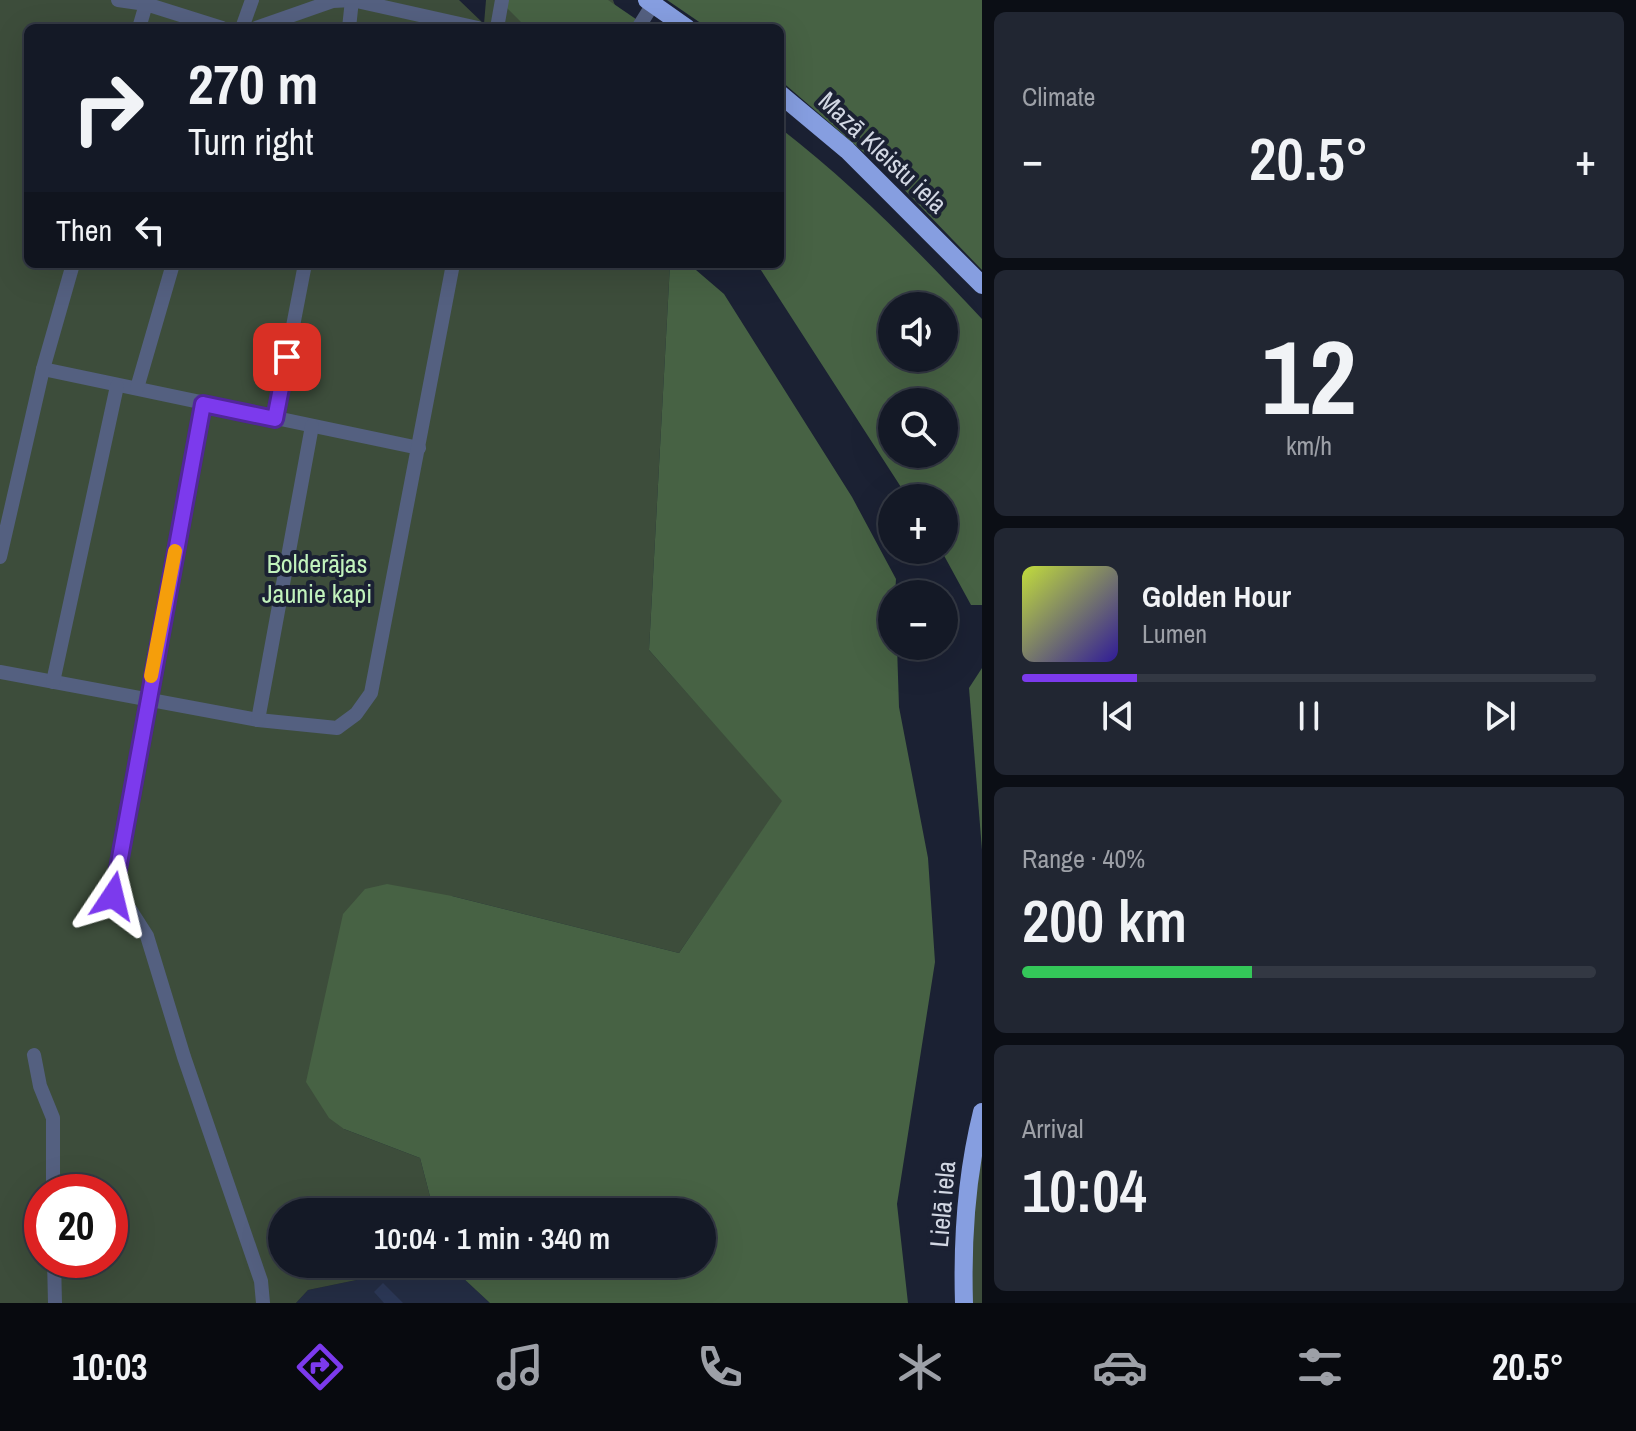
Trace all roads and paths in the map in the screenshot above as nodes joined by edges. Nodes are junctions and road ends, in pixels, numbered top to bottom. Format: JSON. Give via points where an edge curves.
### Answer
{"nodes":[{"id":1,"x":118,"y":0,"type":"edge"},
{"id":2,"x":252,"y":0,"type":"edge"},
{"id":3,"x":352,"y":0,"type":"edge"},
{"id":4,"x":502,"y":0,"type":"edge"},
{"id":5,"x":146,"y":2,"type":"edge"},
{"id":6,"x":650,"y":2,"type":"edge"},
{"id":7,"x":140,"y":24,"type":"edge"},
{"id":8,"x":210,"y":24,"type":"edge"},
{"id":9,"x":243,"y":24,"type":"edge"},
{"id":10,"x":267,"y":24,"type":"edge"},
{"id":11,"x":349,"y":24,"type":"edge"},
{"id":12,"x":460,"y":24,"type":"edge"},
{"id":13,"x":498,"y":24,"type":"edge"},
{"id":14,"x":640,"y":24,"type":"edge"},
{"id":15,"x":681,"y":24,"type":"edge"},
{"id":16,"x":784,"y":97,"type":"edge"},
{"id":17,"x":72,"y":268,"type":"edge"},
{"id":18,"x":172,"y":268,"type":"edge"},
{"id":19,"x":304,"y":268,"type":"edge"},
{"id":20,"x":452,"y":268,"type":"edge"},
{"id":21,"x":982,"y":285,"type":"edge"},
{"id":22,"x":43,"y":369,"type":"junction"},
{"id":23,"x":117,"y":386,"type":"junction"},
{"id":24,"x":137,"y":388,"type":"junction"},
{"id":25,"x":203,"y":404,"type":"junction"},
{"id":26,"x":275,"y":419,"type":"junction"},
{"id":27,"x":312,"y":426,"type":"junction"},
{"id":28,"x":419,"y":448,"type":"junction"},
{"id":29,"x":0,"y":557,"type":"edge"},
{"id":30,"x":0,"y":672,"type":"edge"},
{"id":31,"x":53,"y":682,"type":"junction"},
{"id":32,"x":147,"y":700,"type":"junction"},
{"id":33,"x":258,"y":720,"type":"junction"},
{"id":34,"x":34,"y":1055,"type":"dead end"},
{"id":35,"x":982,"y":1112,"type":"edge"},
{"id":36,"x":53,"y":1174,"type":"edge"},
{"id":37,"x":54,"y":1278,"type":"edge"},
{"id":38,"x":55,"y":1303,"type":"edge"},
{"id":39,"x":263,"y":1303,"type":"edge"},
{"id":40,"x":964,"y":1303,"type":"edge"}],
"edges":[{"from":1,"to":5,"type":"lane"},
{"from":2,"to":9,"type":"lane"},
{"from":3,"to":10,"type":"lane","via":[[333,1]]},
{"from":3,"to":11,"type":"lane"},
{"from":3,"to":12,"type":"lane"},
{"from":4,"to":13,"type":"lane"},
{"from":5,"to":7,"type":"lane"},
{"from":5,"to":8,"type":"lane"},
{"from":6,"to":14,"type":"lane"},
{"from":6,"to":15,"type":"main road"},
{"from":16,"to":21,"type":"main road","name":"Mazā Kleistu iela","via":[[847,150]]},
{"from":17,"to":22,"type":"lane"},
{"from":18,"to":24,"type":"lane"},
{"from":19,"to":26,"type":"lane"},
{"from":20,"to":28,"type":"lane"},
{"from":22,"to":23,"type":"lane"},
{"from":22,"to":29,"type":"lane"},
{"from":23,"to":24,"type":"lane"},
{"from":23,"to":31,"type":"lane"},
{"from":24,"to":25,"type":"lane"},
{"from":25,"to":26,"type":"lane"},
{"from":25,"to":32,"type":"lane"},
{"from":26,"to":27,"type":"lane"},
{"from":27,"to":28,"type":"lane"},
{"from":27,"to":33,"type":"lane"},
{"from":28,"to":33,"type":"lane","via":[[371,693],[337,728]]},
{"from":30,"to":31,"type":"lane"},
{"from":31,"to":32,"type":"lane"},
{"from":32,"to":33,"type":"lane"},
{"from":32,"to":39,"type":"lane","via":[[113,896],[131,911],[147,936],[261,1281]]},
{"from":34,"to":36,"type":"lane","via":[[53,1118]]},
{"from":35,"to":40,"type":"main road","name":"Lielā iela","via":[[966,1188]]},
{"from":37,"to":38,"type":"lane"}]}
